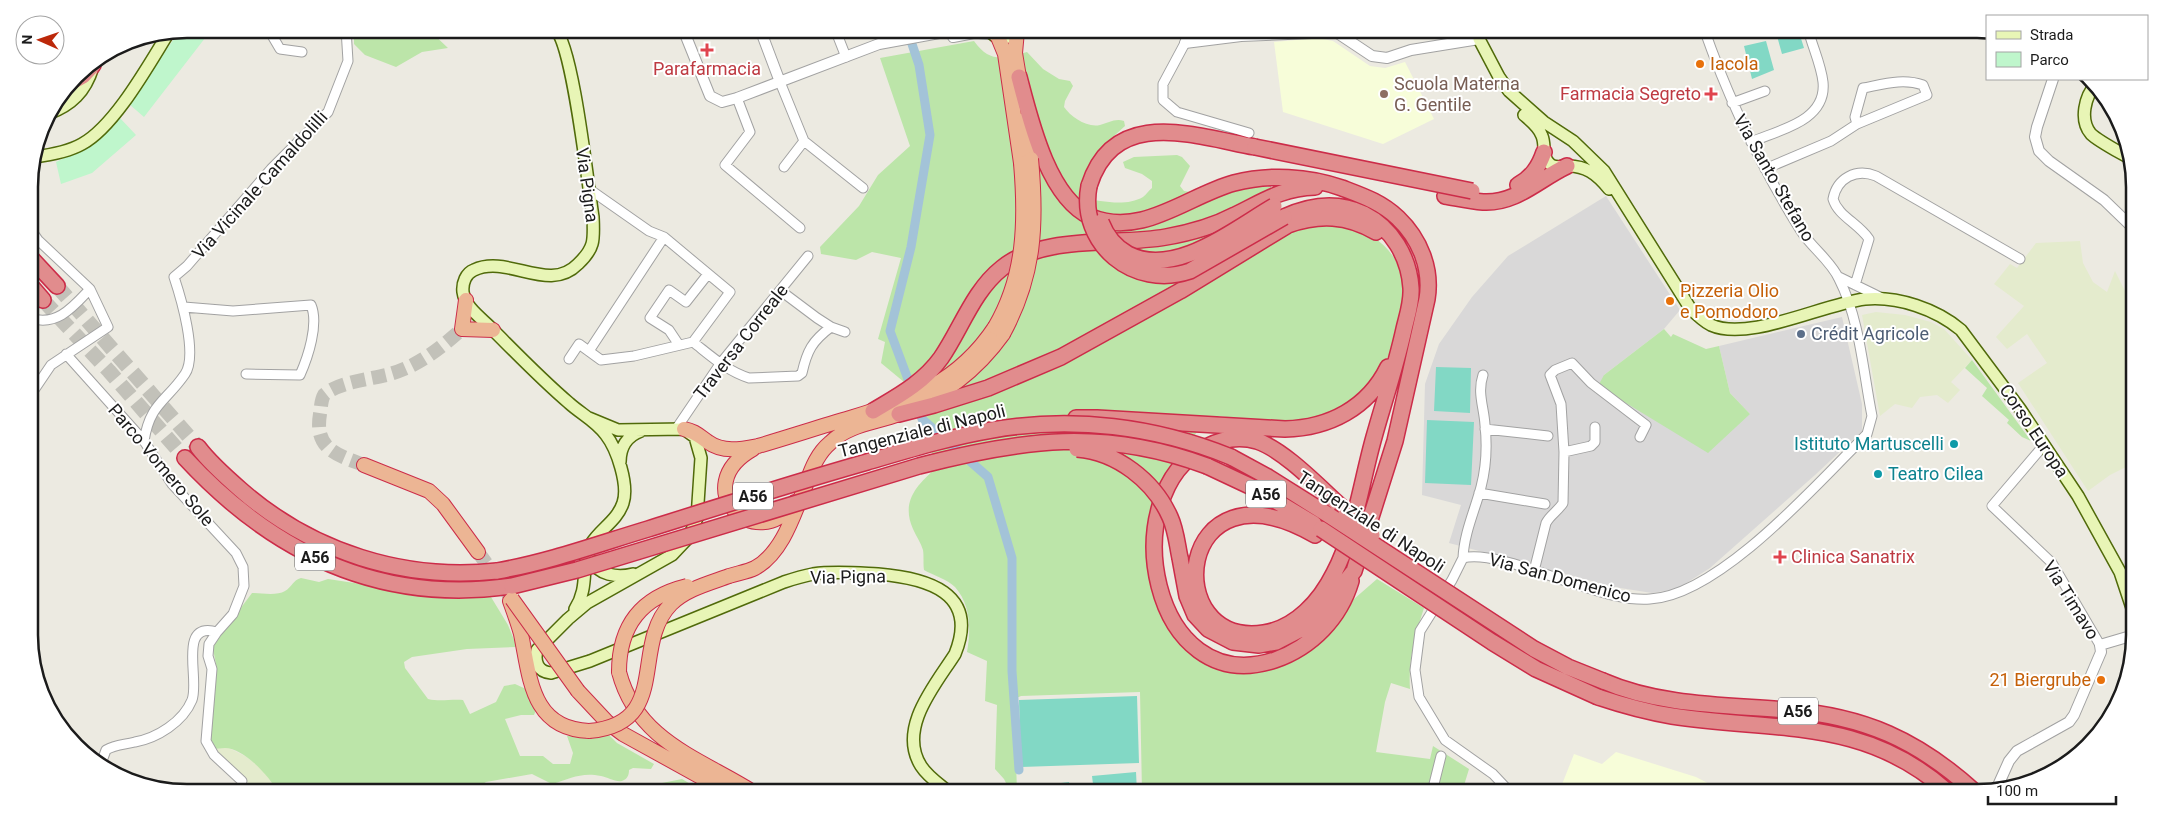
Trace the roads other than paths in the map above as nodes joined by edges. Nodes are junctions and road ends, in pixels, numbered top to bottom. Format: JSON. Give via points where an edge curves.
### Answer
{"nodes":[{"id":1,"x":273,"y":38,"type":"edge"},
{"id":2,"x":347,"y":38,"type":"edge"},
{"id":3,"x":560,"y":38,"type":"edge"},
{"id":4,"x":687,"y":38,"type":"edge"},
{"id":5,"x":763,"y":38,"type":"edge"},
{"id":6,"x":838,"y":38,"type":"edge"},
{"id":7,"x":912,"y":38,"type":"edge"},
{"id":8,"x":946,"y":38,"type":"edge"},
{"id":9,"x":996,"y":38,"type":"edge"},
{"id":10,"x":1016,"y":38,"type":"edge"},
{"id":11,"x":1187,"y":38,"type":"edge"},
{"id":12,"x":1225,"y":38,"type":"edge"},
{"id":13,"x":1345,"y":38,"type":"edge"},
{"id":14,"x":1461,"y":38,"type":"edge"},
{"id":15,"x":1479,"y":38,"type":"edge"},
{"id":16,"x":1480,"y":38,"type":"edge"},
{"id":17,"x":1707,"y":38,"type":"edge"},
{"id":18,"x":1811,"y":38,"type":"edge"},
{"id":19,"x":164,"y":40,"type":"edge"},
{"id":20,"x":1185,"y":43,"type":"junction"},
{"id":21,"x":868,"y":49,"type":"junction"},
{"id":22,"x":302,"y":52,"type":"dead end"},
{"id":23,"x":846,"y":58,"type":"junction"},
{"id":24,"x":1158,"y":71,"type":"dead end"},
{"id":25,"x":91,"y":72,"type":"edge"},
{"id":26,"x":1168,"y":73,"type":"junction"},
{"id":27,"x":1019,"y":77,"type":"junction"},
{"id":28,"x":2053,"y":80,"type":"edge"},
{"id":29,"x":780,"y":82,"type":"junction"},
{"id":30,"x":2090,"y":91,"type":"edge"},
{"id":31,"x":1765,"y":92,"type":"dead end"},
{"id":32,"x":737,"y":98,"type":"junction"},
{"id":33,"x":1732,"y":103,"type":"junction"},
{"id":34,"x":59,"y":109,"type":"edge"},
{"id":35,"x":1857,"y":124,"type":"junction"},
{"id":36,"x":1248,"y":133,"type":"dead end"},
{"id":37,"x":1561,"y":134,"type":"junction"},
{"id":38,"x":804,"y":142,"type":"junction"},
{"id":39,"x":1751,"y":142,"type":"junction"},
{"id":40,"x":1544,"y":152,"type":"junction"},
{"id":41,"x":2121,"y":153,"type":"edge"},
{"id":42,"x":41,"y":156,"type":"edge"},
{"id":43,"x":1567,"y":166,"type":"junction"},
{"id":44,"x":784,"y":167,"type":"dead end"},
{"id":45,"x":1765,"y":169,"type":"junction"},
{"id":46,"x":1539,"y":175,"type":"junction"},
{"id":47,"x":863,"y":188,"type":"dead end"},
{"id":48,"x":589,"y":190,"type":"junction"},
{"id":49,"x":1354,"y":192,"type":"junction"},
{"id":50,"x":1626,"y":209,"type":"junction"},
{"id":51,"x":1279,"y":211,"type":"junction"},
{"id":52,"x":2126,"y":221,"type":"edge"},
{"id":53,"x":800,"y":228,"type":"dead end"},
{"id":54,"x":664,"y":238,"type":"junction"},
{"id":55,"x":38,"y":240,"type":"edge"},
{"id":56,"x":808,"y":256,"type":"dead end"},
{"id":57,"x":2020,"y":259,"type":"dead end"},
{"id":58,"x":38,"y":266,"type":"edge"},
{"id":59,"x":708,"y":274,"type":"junction"},
{"id":60,"x":1838,"y":277,"type":"junction"},
{"id":61,"x":1855,"y":284,"type":"junction"},
{"id":62,"x":57,"y":286,"type":"tunnel mouth"},
{"id":63,"x":90,"y":289,"type":"junction"},
{"id":64,"x":781,"y":291,"type":"junction"},
{"id":65,"x":38,"y":295,"type":"edge"},
{"id":66,"x":1885,"y":299,"type":"junction"},
{"id":67,"x":42,"y":300,"type":"tunnel mouth"},
{"id":68,"x":466,"y":300,"type":"junction"},
{"id":69,"x":1849,"y":302,"type":"junction"},
{"id":70,"x":184,"y":307,"type":"junction"},
{"id":71,"x":38,"y":320,"type":"edge"},
{"id":72,"x":831,"y":327,"type":"junction"},
{"id":73,"x":493,"y":330,"type":"junction"},
{"id":74,"x":845,"y":332,"type":"dead end"},
{"id":75,"x":1402,"y":339,"type":"junction"},
{"id":76,"x":693,"y":342,"type":"junction"},
{"id":77,"x":680,"y":345,"type":"junction"},
{"id":78,"x":589,"y":351,"type":"junction"},
{"id":79,"x":66,"y":354,"type":"junction"},
{"id":80,"x":569,"y":359,"type":"dead end"},
{"id":81,"x":720,"y":364,"type":"junction"},
{"id":82,"x":246,"y":374,"type":"dead end"},
{"id":83,"x":1483,"y":375,"type":"dead end"},
{"id":84,"x":38,"y":385,"type":"edge"},
{"id":85,"x":873,"y":411,"type":"junction"},
{"id":86,"x":898,"y":414,"type":"junction"},
{"id":87,"x":589,"y":418,"type":"junction"},
{"id":88,"x":1010,"y":427,"type":"junction"},
{"id":89,"x":1595,"y":427,"type":"dead end"},
{"id":90,"x":680,"y":429,"type":"junction"},
{"id":91,"x":1485,"y":429,"type":"junction"},
{"id":92,"x":643,"y":431,"type":"junction"},
{"id":93,"x":1548,"y":436,"type":"dead end"},
{"id":94,"x":1640,"y":437,"type":"dead end"},
{"id":95,"x":144,"y":441,"type":"junction"},
{"id":96,"x":2044,"y":445,"type":"junction"},
{"id":97,"x":758,"y":446,"type":"junction"},
{"id":98,"x":996,"y":448,"type":"junction"},
{"id":99,"x":1564,"y":452,"type":"junction"},
{"id":100,"x":218,"y":454,"type":"dead end"},
{"id":101,"x":185,"y":458,"type":"tunnel mouth"},
{"id":102,"x":364,"y":465,"type":"tunnel mouth"},
{"id":103,"x":620,"y":467,"type":"junction"},
{"id":104,"x":803,"y":491,"type":"junction"},
{"id":105,"x":1479,"y":493,"type":"junction"},
{"id":106,"x":1545,"y":504,"type":"dead end"},
{"id":107,"x":321,"y":529,"type":"dead end"},
{"id":108,"x":1318,"y":532,"type":"junction"},
{"id":109,"x":338,"y":550,"type":"junction"},
{"id":110,"x":589,"y":550,"type":"junction"},
{"id":111,"x":478,"y":552,"type":"tunnel mouth"},
{"id":112,"x":1463,"y":558,"type":"junction"},
{"id":113,"x":643,"y":570,"type":"junction"},
{"id":114,"x":1410,"y":570,"type":"junction"},
{"id":115,"x":1354,"y":571,"type":"junction"},
{"id":116,"x":1534,"y":571,"type":"junction"},
{"id":117,"x":729,"y":576,"type":"junction"},
{"id":118,"x":2126,"y":590,"type":"edge"},
{"id":119,"x":511,"y":596,"type":"junction"},
{"id":120,"x":568,"y":619,"type":"junction"},
{"id":121,"x":217,"y":632,"type":"junction"},
{"id":122,"x":2126,"y":637,"type":"edge"},
{"id":123,"x":2100,"y":645,"type":"junction"},
{"id":124,"x":1442,"y":756,"type":"dead end"},
{"id":125,"x":103,"y":757,"type":"edge"},
{"id":126,"x":683,"y":763,"type":"junction"},
{"id":127,"x":242,"y":781,"type":"dead end"},
{"id":128,"x":2000,"y":782,"type":"edge"},
{"id":129,"x":1434,"y":783,"type":"edge"},
{"id":130,"x":1502,"y":783,"type":"edge"},
{"id":131,"x":1937,"y":783,"type":"edge"},
{"id":132,"x":1965,"y":783,"type":"edge"},
{"id":133,"x":719,"y":784,"type":"edge"},
{"id":134,"x":719,"y":784,"type":"edge"},
{"id":135,"x":938,"y":784,"type":"edge"}],
"edges":[{"from":1,"to":22,"type":"street","via":[[280,50]]},
{"from":2,"to":70,"type":"street","name":"Via Vicinale Camaldolilli","via":[[348,61],[328,112],[271,169],[174,277]]},
{"from":3,"to":48,"type":"main road","name":"Via Pigna","via":[[572,80]]},
{"from":4,"to":32,"type":"street","via":[[710,96],[722,102]]},
{"from":5,"to":29,"type":"street"},
{"from":6,"to":23,"type":"street"},
{"from":7,"to":21,"type":"street"},
{"from":8,"to":21,"type":"street","via":[[880,50]]},
{"from":9,"to":85,"type":"highway","bridge":true,"via":[[1005,54],[1024,191],[1022,248],[1015,284],[995,327],[959,368],[924,392]]},
{"from":10,"to":27,"type":"highway"},
{"from":11,"to":20,"type":"street"},
{"from":12,"to":20,"type":"street"},
{"from":13,"to":14,"type":"street","via":[[1372,56],[1387,58]]},
{"from":15,"to":40,"type":"main road","via":[[1487,69],[1495,84],[1537,126],[1543,137]]},
{"from":16,"to":37,"type":"main road","via":[[1509,91]]},
{"from":17,"to":33,"type":"street","name":"Via Santo Stefano"},
{"from":18,"to":39,"type":"street","via":[[1823,80],[1815,110],[1807,118]]},
{"from":19,"to":42,"type":"main road","via":[[118,108],[93,136],[71,149]]},
{"from":20,"to":26,"type":"street"},
{"from":21,"to":23,"type":"street"},
{"from":23,"to":29,"type":"street"},
{"from":24,"to":26,"type":"street"},
{"from":25,"to":34,"type":"main road","via":[[78,96]]},
{"from":26,"to":36,"type":"street","via":[[1161,93],[1171,109]]},
{"from":27,"to":49,"type":"highway","bridge":true,"via":[[1049,170],[1060,191],[1082,212],[1107,221],[1133,222],[1150,218],[1242,181],[1288,178],[1322,181]]},
{"from":27,"to":86,"type":"highway","bridge":true,"via":[[1034,203],[1031,258],[1020,298],[1003,334],[972,370],[941,394]]},
{"from":28,"to":52,"type":"street","via":[[2036,127],[2040,151],[2104,200]]},
{"from":29,"to":32,"type":"street"},
{"from":29,"to":38,"type":"street"},
{"from":30,"to":41,"type":"main road","via":[[2085,120],[2091,134]]},
{"from":31,"to":33,"type":"street"},
{"from":32,"to":53,"type":"street","via":[[750,132],[725,165]]},
{"from":33,"to":39,"type":"street","name":"Via Santo Stefano"},
{"from":35,"to":35,"type":"street","via":[[1927,95],[1923,85],[1896,81],[1863,88],[1855,117]]},
{"from":35,"to":45,"type":"street","via":[[1831,141]]},
{"from":37,"to":40,"type":"main road","via":[[1549,142]]},
{"from":37,"to":50,"type":"main road","via":[[1604,171]]},
{"from":38,"to":44,"type":"street"},
{"from":38,"to":47,"type":"street"},
{"from":39,"to":45,"type":"street","name":"Via Santo Stefano"},
{"from":40,"to":43,"type":"main road","via":[[1551,165]]},
{"from":40,"to":46,"type":"highway"},
{"from":43,"to":46,"type":"highway"},
{"from":43,"to":50,"type":"main road","via":[[1594,173]]},
{"from":45,"to":60,"type":"street","name":"Via Santo Stefano","via":[[1802,233]]},
{"from":46,"to":51,"type":"highway","bridge":true,"via":[[1511,188],[1483,192],[1254,152],[1171,132],[1154,132],[1135,135],[1105,155],[1096,168],[1094,187],[1087,200],[1089,216],[1101,243],[1111,255],[1130,268],[1154,275],[1173,276],[1190,271]]},
{"from":48,"to":54,"type":"street"},
{"from":48,"to":68,"type":"main road","name":"Via Pigna","via":[[594,239],[590,252],[574,268],[557,276],[492,265],[479,268],[469,272],[464,281]]},
{"from":49,"to":51,"type":"highway","via":[[1306,194]]},
{"from":49,"to":115,"type":"highway","via":[[1388,208],[1409,230],[1423,256],[1429,289],[1395,441]]},
{"from":50,"to":69,"type":"main road","name":"Corso Europa","via":[[1690,308],[1711,325],[1737,329],[1755,327]]},
{"from":51,"to":75,"type":"highway","via":[[1317,205],[1351,209],[1384,227],[1403,256],[1411,290]]},
{"from":51,"to":85,"type":"highway","bridge":true,"via":[[1234,216],[1187,232],[1136,242],[1060,246],[1011,261],[985,286],[929,373],[916,386]]},
{"from":51,"to":86,"type":"highway","via":[[1180,291],[1061,357],[988,388]]},
{"from":54,"to":59,"type":"street"},
{"from":54,"to":78,"type":"street"},
{"from":55,"to":63,"type":"street"},
{"from":56,"to":64,"type":"street","name":"Traversa Correale"},
{"from":57,"to":61,"type":"street","via":[[1876,176],[1859,172],[1840,183],[1833,199],[1839,212],[1854,222],[1869,239]]},
{"from":58,"to":62,"type":"highway"},
{"from":59,"to":76,"type":"street","via":[[730,292]]},
{"from":59,"to":77,"type":"street","via":[[686,302],[669,290],[650,318],[669,330]]},
{"from":60,"to":61,"type":"street"},
{"from":60,"to":69,"type":"street","name":"Via Santo Stefano"},
{"from":61,"to":66,"type":"street"},
{"from":63,"to":71,"type":"street","via":[[63,314],[48,322]]},
{"from":63,"to":79,"type":"street","via":[[108,327]]},
{"from":64,"to":72,"type":"street"},
{"from":64,"to":81,"type":"street","name":"Traversa Correale"},
{"from":65,"to":67,"type":"highway"},
{"from":66,"to":69,"type":"main road","name":"Corso Europa"},
{"from":66,"to":96,"type":"main road","name":"Corso Europa","via":[[1929,310],[1961,330]]},
{"from":68,"to":73,"type":"main road","name":"Via Pigna"},
{"from":68,"to":73,"type":"highway","via":[[462,329]]},
{"from":69,"to":116,"type":"street","name":"Via San Domenico","via":[[1872,416],[1867,434],[1734,561],[1683,592],[1651,599],[1606,593]]},
{"from":70,"to":82,"type":"street","via":[[233,312],[311,305],[309,355],[300,375]]},
{"from":70,"to":95,"type":"street","via":[[189,341],[186,373],[157,406],[148,421]]},
{"from":72,"to":74,"type":"street"},
{"from":72,"to":81,"type":"street","via":[[806,353],[802,373],[798,376],[749,378]]},
{"from":73,"to":87,"type":"main road","name":"Via Pigna","via":[[528,367]]},
{"from":75,"to":88,"type":"highway","bridge":true,"via":[[1386,371],[1362,402],[1343,415],[1297,429],[1097,418],[1056,419]]},
{"from":75,"to":108,"type":"highway","via":[[1348,537],[1335,573],[1321,596],[1290,623],[1259,634],[1232,630],[1217,622],[1205,609],[1197,593],[1196,564],[1201,547],[1218,526],[1233,518],[1257,514]]},
{"from":76,"to":77,"type":"street"},
{"from":76,"to":81,"type":"street"},
{"from":77,"to":78,"type":"street","via":[[601,360]]},
{"from":78,"to":80,"type":"street","via":[[578,344]]},
{"from":79,"to":84,"type":"street","via":[[52,365]]},
{"from":79,"to":95,"type":"street","name":"Parco Vomero Sole"},
{"from":81,"to":90,"type":"street","name":"Traversa Correale"},
{"from":83,"to":91,"type":"street","via":[[1479,387]]},
{"from":85,"to":97,"type":"highway"},
{"from":86,"to":104,"type":"highway","via":[[854,427],[831,442],[816,460]]},
{"from":87,"to":92,"type":"main road","name":"Via Pigna","via":[[610,428]]},
{"from":87,"to":103,"type":"main road","name":"Via Pigna","via":[[606,435]]},
{"from":88,"to":109,"type":"highway","name":"Tangenziale di Napoli","number":"A56","bridge":true,"via":[[913,449],[555,558],[497,571],[451,573],[417,570],[371,562]]},
{"from":88,"to":114,"type":"highway","name":"Tangenziale di Napoli","number":"A56","bridge":true,"via":[[1073,424],[1138,429],[1188,441],[1231,457],[1268,477]]},
{"from":89,"to":99,"type":"street","via":[[1592,446]]},
{"from":90,"to":92,"type":"main road","name":"Via Pigna"},
{"from":90,"to":97,"type":"highway","via":[[695,431],[711,444],[726,449]]},
{"from":90,"to":113,"type":"main road","name":"Via Pigna","via":[[695,437],[700,452],[697,518],[689,538],[678,551]]},
{"from":91,"to":93,"type":"street"},
{"from":91,"to":105,"type":"street","via":[[1486,448]]},
{"from":92,"to":103,"type":"main road","name":"Via Pigna","via":[[634,434],[622,446]]},
{"from":94,"to":99,"type":"street","via":[[1646,425],[1590,383],[1572,363],[1550,375],[1561,404]]},
{"from":95,"to":121,"type":"street","name":"Parco Vomero Sole","via":[[172,484],[236,553],[243,567],[244,586],[240,597],[232,614]]},
{"from":96,"to":118,"type":"main road","name":"Corso Europa","via":[[2078,496],[2120,572]]},
{"from":96,"to":123,"type":"street","name":"Via Timavo","via":[[1992,506],[2052,563]]},
{"from":97,"to":104,"type":"highway","bridge":true,"via":[[734,462],[725,480],[726,497],[736,514],[762,523],[780,517]]},
{"from":98,"to":108,"type":"highway","name":"Tangenziale di Napoli","number":"A56","bridge":true,"via":[[1059,441],[1128,445],[1164,452],[1207,466],[1256,489]]},
{"from":98,"to":115,"type":"highway","bridge":true,"via":[[1094,452],[1125,466],[1147,483],[1167,511],[1173,526],[1187,596],[1195,615],[1217,635],[1242,644],[1276,642],[1301,629],[1324,610]]},
{"from":98,"to":119,"type":"highway","name":"Tangenziale di Napoli","number":"A56","bridge":true,"via":[[909,469],[577,570]]},
{"from":99,"to":116,"type":"street","via":[[1563,503],[1546,523]]},
{"from":100,"to":109,"type":"highway","name":"Tangenziale di Napoli","number":"A56","via":[[200,449],[232,483],[272,514]]},
{"from":101,"to":119,"type":"highway","name":"Tangenziale di Napoli","number":"A56","via":[[223,497],[259,525],[341,569],[416,588]]},
{"from":102,"to":111,"type":"highway","via":[[421,487],[443,504]]},
{"from":103,"to":110,"type":"main road","name":"Via Pigna","via":[[624,480],[623,501],[611,523]]},
{"from":104,"to":117,"type":"highway","bridge":true,"via":[[772,553],[754,568]]},
{"from":105,"to":106,"type":"street"},
{"from":105,"to":112,"type":"street"},
{"from":107,"to":109,"type":"highway"},
{"from":108,"to":131,"type":"highway","name":"Tangenziale di Napoli","number":"A56","bridge":true,"via":[[1396,578],[1536,669],[1598,697],[1672,716],[1843,736],[1894,754]]},
{"from":110,"to":113,"type":"main road","name":"Via Pigna","via":[[595,567],[605,573],[623,576]]},
{"from":110,"to":120,"type":"main road","name":"Via Pigna","via":[[582,596]]},
{"from":112,"to":116,"type":"street","name":"Via San Domenico","via":[[1472,556],[1500,561]]},
{"from":112,"to":130,"type":"street","name":"Via San Domenico","via":[[1420,631],[1415,670],[1419,697],[1445,740]]},
{"from":113,"to":120,"type":"main road","name":"Via Pigna","via":[[600,594]]},
{"from":114,"to":115,"type":"highway","bridge":true,"via":[[1273,449],[1248,439],[1226,439],[1195,454],[1181,466],[1162,500],[1154,545],[1164,605],[1190,644],[1218,660],[1248,665],[1266,663],[1284,657],[1308,642],[1331,621],[1346,598]]},
{"from":114,"to":132,"type":"highway","name":"Tangenziale di Napoli","number":"A56","bridge":true,"via":[[1534,649],[1622,689],[1728,706],[1831,716],[1878,728],[1919,748]]},
{"from":117,"to":119,"type":"highway","bridge":true,"via":[[685,593],[670,605],[656,629],[644,691],[638,705],[618,724],[603,730],[574,730],[560,724],[542,708],[531,685]]},
{"from":117,"to":126,"type":"highway","bridge":true,"via":[[658,596],[631,622],[623,638],[619,672],[625,692],[638,714],[673,747]]},
{"from":119,"to":126,"type":"highway","bridge":true,"via":[[578,691],[607,722],[632,740]]},
{"from":120,"to":135,"type":"main road","name":"Via Pigna","via":[[537,650],[536,663],[546,673],[590,661],[784,582],[813,574],[893,576],[935,586],[948,595],[957,608],[961,634],[955,654],[919,713],[913,740],[920,764]]},
{"from":121,"to":125,"type":"street","via":[[209,630],[192,641],[192,699],[183,716],[155,736],[117,744],[106,750]]},
{"from":121,"to":127,"type":"street","name":"Parco Vomero Sole","via":[[209,644],[212,669],[206,741],[214,755]]},
{"from":122,"to":123,"type":"street"},
{"from":123,"to":128,"type":"street","via":[[2101,652],[2069,722],[2016,751]]},
{"from":124,"to":129,"type":"street"},
{"from":126,"to":133,"type":"highway"},
{"from":126,"to":134,"type":"highway"}]}
